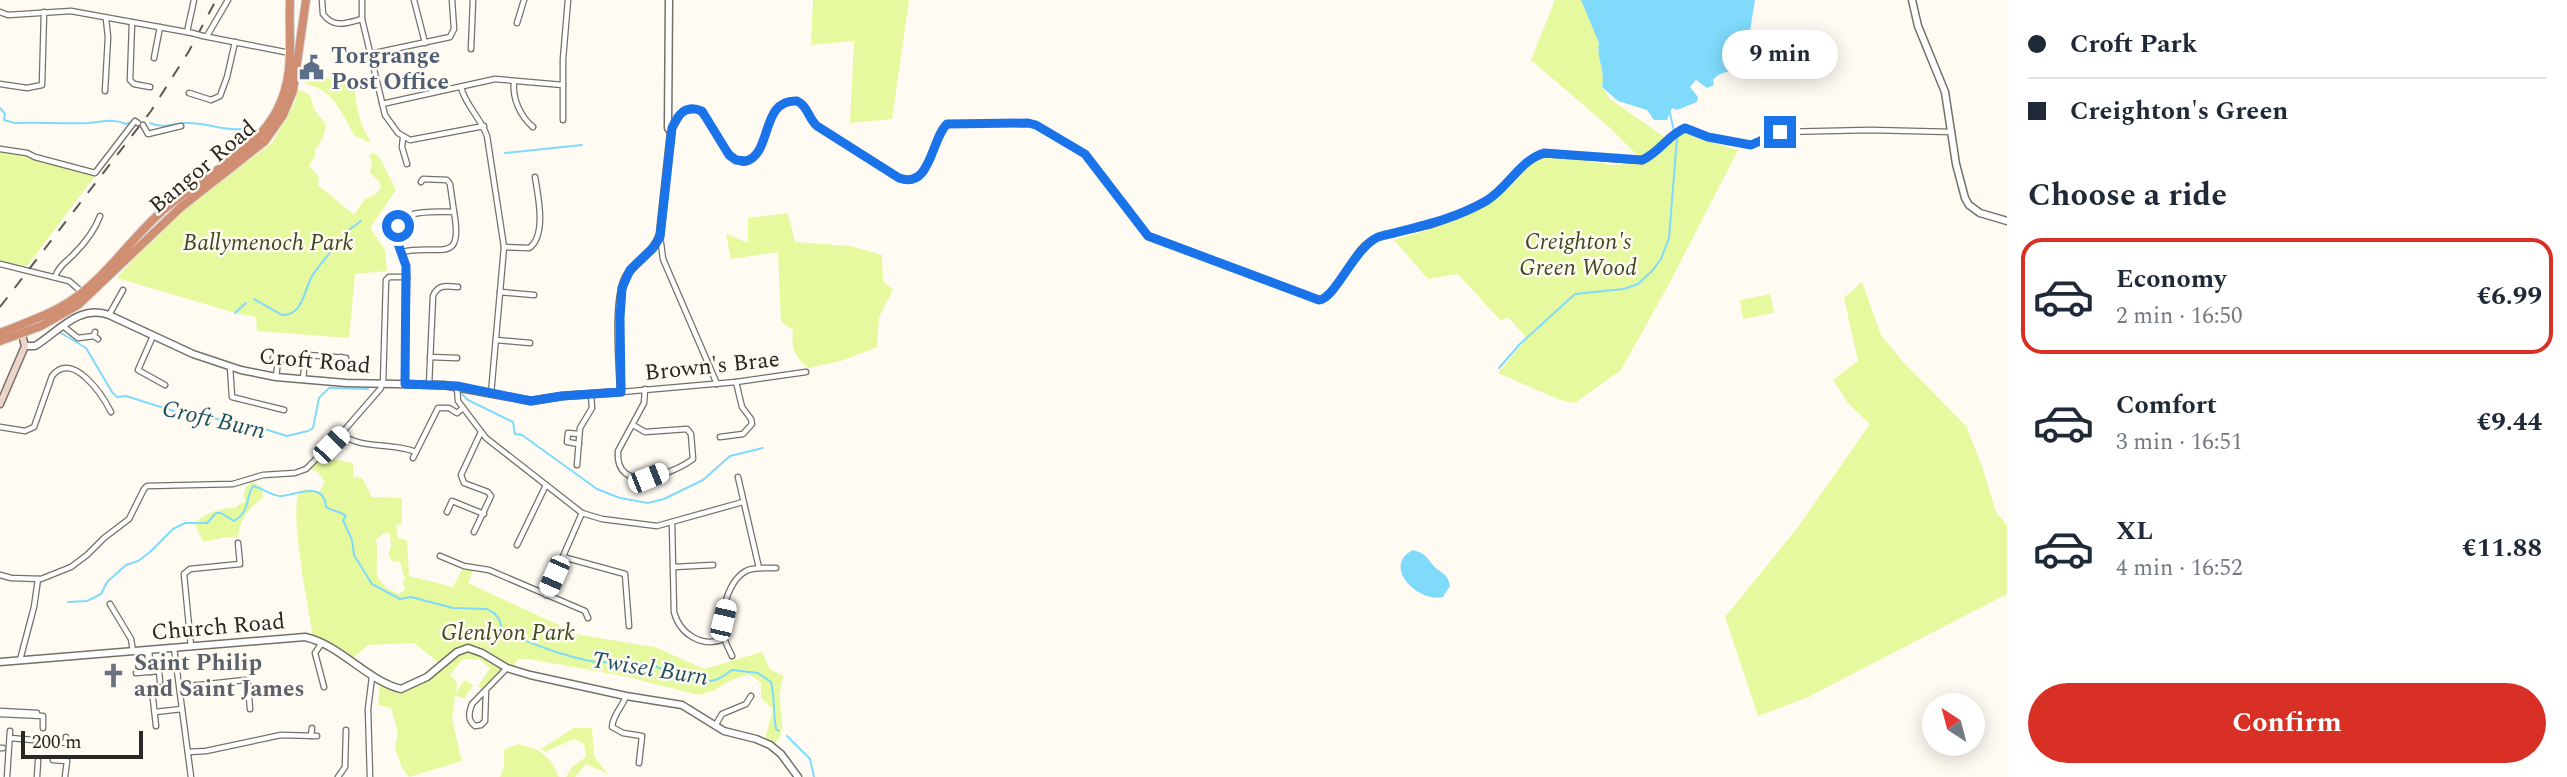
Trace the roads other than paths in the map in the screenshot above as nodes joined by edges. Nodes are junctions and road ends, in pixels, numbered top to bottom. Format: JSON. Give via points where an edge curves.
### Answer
{"nodes":[{"id":1,"x":194,"y":0,"type":"edge"},
{"id":2,"x":228,"y":0,"type":"edge"},
{"id":3,"x":290,"y":0,"type":"edge"},
{"id":4,"x":306,"y":0,"type":"edge"},
{"id":5,"x":322,"y":0,"type":"edge"},
{"id":6,"x":362,"y":0,"type":"edge"},
{"id":7,"x":414,"y":0,"type":"edge"},
{"id":8,"x":452,"y":0,"type":"edge"},
{"id":9,"x":473,"y":0,"type":"edge"},
{"id":10,"x":524,"y":0,"type":"edge"},
{"id":11,"x":568,"y":0,"type":"edge"},
{"id":12,"x":669,"y":0,"type":"edge"},
{"id":13,"x":1912,"y":0,"type":"edge"},
{"id":14,"x":0,"y":12,"type":"edge"},
{"id":15,"x":44,"y":12,"type":"junction"},
{"id":16,"x":106,"y":19,"type":"junction"},
{"id":17,"x":362,"y":19,"type":"junction"},
{"id":18,"x":132,"y":22,"type":"junction"},
{"id":19,"x":517,"y":23,"type":"dead end"},
{"id":20,"x":160,"y":27,"type":"junction"},
{"id":21,"x":190,"y":33,"type":"junction"},
{"id":22,"x":205,"y":36,"type":"junction"},
{"id":23,"x":235,"y":42,"type":"junction"},
{"id":24,"x":425,"y":43,"type":"junction"},
{"id":25,"x":471,"y":48,"type":"dead end"},
{"id":26,"x":291,"y":53,"type":"junction"},
{"id":27,"x":370,"y":54,"type":"junction"},
{"id":28,"x":154,"y":58,"type":"dead end"},
{"id":29,"x":514,"y":81,"type":"junction"},
{"id":30,"x":0,"y":84,"type":"edge"},
{"id":31,"x":563,"y":85,"type":"junction"},
{"id":32,"x":150,"y":87,"type":"dead end"},
{"id":33,"x":461,"y":87,"type":"junction"},
{"id":34,"x":105,"y":92,"type":"dead end"},
{"id":35,"x":189,"y":93,"type":"dead end"},
{"id":36,"x":382,"y":104,"type":"junction"},
{"id":37,"x":564,"y":120,"type":"dead end"},
{"id":38,"x":181,"y":125,"type":"dead end"},
{"id":39,"x":484,"y":126,"type":"junction"},
{"id":40,"x":533,"y":127,"type":"dead end"},
{"id":41,"x":270,"y":128,"type":"junction"},
{"id":42,"x":671,"y":132,"type":"junction"},
{"id":43,"x":1953,"y":132,"type":"junction"},
{"id":44,"x":403,"y":138,"type":"junction"},
{"id":45,"x":0,"y":149,"type":"edge"},
{"id":46,"x":407,"y":164,"type":"dead end"},
{"id":47,"x":535,"y":177,"type":"dead end"},
{"id":48,"x":421,"y":182,"type":"dead end"},
{"id":49,"x":454,"y":212,"type":"junction"},
{"id":50,"x":100,"y":219,"type":"dead end"},
{"id":51,"x":2007,"y":221,"type":"edge"},
{"id":52,"x":659,"y":240,"type":"junction"},
{"id":53,"x":504,"y":247,"type":"junction"},
{"id":54,"x":402,"y":253,"type":"junction"},
{"id":55,"x":0,"y":264,"type":"edge"},
{"id":56,"x":407,"y":276,"type":"junction"},
{"id":57,"x":55,"y":277,"type":"junction"},
{"id":58,"x":458,"y":287,"type":"dead end"},
{"id":59,"x":123,"y":290,"type":"dead end"},
{"id":60,"x":500,"y":292,"type":"junction"},
{"id":61,"x":85,"y":295,"type":"junction"},
{"id":62,"x":534,"y":295,"type":"dead end"},
{"id":63,"x":109,"y":315,"type":"junction"},
{"id":64,"x":63,"y":326,"type":"junction"},
{"id":65,"x":20,"y":329,"type":"junction"},
{"id":66,"x":0,"y":333,"type":"edge"},
{"id":67,"x":96,"y":336,"type":"dead end"},
{"id":68,"x":153,"y":336,"type":"junction"},
{"id":69,"x":496,"y":340,"type":"junction"},
{"id":70,"x":0,"y":341,"type":"edge"},
{"id":71,"x":530,"y":344,"type":"dead end"},
{"id":72,"x":25,"y":346,"type":"junction"},
{"id":73,"x":430,"y":357,"type":"junction"},
{"id":74,"x":457,"y":358,"type":"dead end"},
{"id":75,"x":278,"y":360,"type":"dead end"},
{"id":76,"x":230,"y":367,"type":"junction"},
{"id":77,"x":340,"y":368,"type":"dead end"},
{"id":78,"x":806,"y":372,"type":"dead end"},
{"id":79,"x":276,"y":377,"type":"junction"},
{"id":80,"x":303,"y":380,"type":"junction"},
{"id":81,"x":736,"y":382,"type":"junction"},
{"id":82,"x":382,"y":384,"type":"junction"},
{"id":83,"x":405,"y":384,"type":"junction"},
{"id":84,"x":717,"y":384,"type":"junction"},
{"id":85,"x":164,"y":385,"type":"dead end"},
{"id":86,"x":429,"y":385,"type":"junction"},
{"id":87,"x":457,"y":386,"type":"junction"},
{"id":88,"x":645,"y":389,"type":"junction"},
{"id":89,"x":621,"y":392,"type":"junction"},
{"id":90,"x":491,"y":394,"type":"junction"},
{"id":91,"x":592,"y":394,"type":"junction"},
{"id":92,"x":0,"y":404,"type":"edge"},
{"id":93,"x":463,"y":408,"type":"junction"},
{"id":94,"x":284,"y":410,"type":"dead end"},
{"id":95,"x":111,"y":412,"type":"dead end"},
{"id":96,"x":633,"y":425,"type":"junction"},
{"id":97,"x":0,"y":427,"type":"edge"},
{"id":98,"x":481,"y":432,"type":"junction"},
{"id":99,"x":341,"y":434,"type":"junction"},
{"id":100,"x":579,"y":434,"type":"junction"},
{"id":101,"x":720,"y":438,"type":"dead end"},
{"id":102,"x":579,"y":444,"type":"junction"},
{"id":103,"x":416,"y":452,"type":"junction"},
{"id":104,"x":413,"y":458,"type":"dead end"},
{"id":105,"x":577,"y":466,"type":"dead end"},
{"id":106,"x":738,"y":477,"type":"dead end"},
{"id":107,"x":545,"y":485,"type":"junction"},
{"id":108,"x":743,"y":502,"type":"junction"},
{"id":109,"x":447,"y":512,"type":"dead end"},
{"id":110,"x":582,"y":513,"type":"junction"},
{"id":111,"x":484,"y":514,"type":"junction"},
{"id":112,"x":672,"y":523,"type":"junction"},
{"id":113,"x":474,"y":532,"type":"dead end"},
{"id":114,"x":238,"y":543,"type":"dead end"},
{"id":115,"x":517,"y":545,"type":"dead end"},
{"id":116,"x":440,"y":556,"type":"dead end"},
{"id":117,"x":563,"y":556,"type":"junction"},
{"id":118,"x":713,"y":565,"type":"dead end"},
{"id":119,"x":674,"y":567,"type":"junction"},
{"id":120,"x":759,"y":568,"type":"junction"},
{"id":121,"x":776,"y":568,"type":"dead end"},
{"id":122,"x":0,"y":575,"type":"edge"},
{"id":123,"x":38,"y":579,"type":"junction"},
{"id":124,"x":546,"y":595,"type":"junction"},
{"id":125,"x":110,"y":604,"type":"dead end"},
{"id":126,"x":588,"y":618,"type":"dead end"},
{"id":127,"x":629,"y":626,"type":"dead end"},
{"id":128,"x":724,"y":639,"type":"junction"},
{"id":129,"x":321,"y":644,"type":"junction"},
{"id":130,"x":191,"y":647,"type":"junction"},
{"id":131,"x":174,"y":648,"type":"junction"},
{"id":132,"x":149,"y":650,"type":"junction"},
{"id":133,"x":132,"y":651,"type":"junction"},
{"id":134,"x":732,"y":656,"type":"dead end"},
{"id":135,"x":20,"y":661,"type":"junction"},
{"id":136,"x":0,"y":662,"type":"edge"},
{"id":137,"x":507,"y":668,"type":"junction"},
{"id":138,"x":151,"y":672,"type":"junction"},
{"id":139,"x":136,"y":673,"type":"dead end"},
{"id":140,"x":373,"y":677,"type":"junction"},
{"id":141,"x":160,"y":682,"type":"dead end"},
{"id":142,"x":180,"y":687,"type":"junction"},
{"id":143,"x":324,"y":687,"type":"dead end"},
{"id":144,"x":152,"y":690,"type":"dead end"},
{"id":145,"x":486,"y":690,"type":"junction"},
{"id":146,"x":626,"y":696,"type":"junction"},
{"id":147,"x":751,"y":696,"type":"dead end"},
{"id":148,"x":182,"y":709,"type":"junction"},
{"id":149,"x":250,"y":709,"type":"dead end"},
{"id":150,"x":0,"y":712,"type":"edge"},
{"id":151,"x":155,"y":712,"type":"junction"},
{"id":152,"x":37,"y":713,"type":"dead end"},
{"id":153,"x":156,"y":726,"type":"dead end"},
{"id":154,"x":715,"y":726,"type":"junction"},
{"id":155,"x":43,"y":728,"type":"dead end"},
{"id":156,"x":312,"y":728,"type":"dead end"},
{"id":157,"x":346,"y":730,"type":"dead end"},
{"id":158,"x":10,"y":731,"type":"dead end"},
{"id":159,"x":66,"y":737,"type":"dead end"},
{"id":160,"x":10,"y":738,"type":"junction"},
{"id":161,"x":188,"y":751,"type":"junction"},
{"id":162,"x":52,"y":760,"type":"dead end"},
{"id":163,"x":38,"y":761,"type":"dead end"},
{"id":164,"x":639,"y":763,"type":"dead end"},
{"id":165,"x":7,"y":777,"type":"edge"},
{"id":166,"x":37,"y":777,"type":"edge"},
{"id":167,"x":65,"y":777,"type":"edge"},
{"id":168,"x":191,"y":777,"type":"edge"},
{"id":169,"x":338,"y":777,"type":"edge"},
{"id":170,"x":370,"y":777,"type":"edge"},
{"id":171,"x":798,"y":777,"type":"edge"}],
"edges":[{"from":1,"to":21,"type":"street"},
{"from":2,"to":22,"type":"street"},
{"from":3,"to":26,"type":"highway"},
{"from":4,"to":41,"type":"highway","name":"Bangor Road","via":[[293,92],[283,115]]},
{"from":5,"to":17,"type":"street","via":[[323,15],[331,23]]},
{"from":6,"to":17,"type":"street"},
{"from":7,"to":24,"type":"street"},
{"from":8,"to":24,"type":"street","via":[[453,34]]},
{"from":9,"to":25,"type":"street"},
{"from":10,"to":19,"type":"street"},
{"from":11,"to":31,"type":"street"},
{"from":12,"to":42,"type":"street"},
{"from":13,"to":43,"type":"street","via":[[1941,78]]},
{"from":14,"to":15,"type":"street"},
{"from":15,"to":16,"type":"street","via":[[71,11]]},
{"from":15,"to":30,"type":"street","via":[[43,83],[36,88]]},
{"from":16,"to":18,"type":"street"},
{"from":16,"to":34,"type":"street"},
{"from":17,"to":27,"type":"street"},
{"from":18,"to":20,"type":"street"},
{"from":18,"to":32,"type":"street","via":[[130,80]]},
{"from":20,"to":21,"type":"street"},
{"from":20,"to":28,"type":"street"},
{"from":21,"to":22,"type":"street","bridge":true},
{"from":22,"to":23,"type":"street"},
{"from":23,"to":26,"type":"street"},
{"from":23,"to":35,"type":"street","via":[[220,96],[211,100]]},
{"from":24,"to":27,"type":"street"},
{"from":26,"to":41,"type":"highway","via":[[284,93]]},
{"from":27,"to":36,"type":"street"},
{"from":29,"to":31,"type":"street"},
{"from":29,"to":33,"type":"street","via":[[495,79]]},
{"from":29,"to":40,"type":"street","via":[[514,97]]},
{"from":31,"to":37,"type":"street"},
{"from":33,"to":36,"type":"street"},
{"from":33,"to":39,"type":"street"},
{"from":36,"to":44,"type":"street","via":[[386,118]]},
{"from":38,"to":45,"type":"street","via":[[148,134],[135,121],[95,173]]},
{"from":39,"to":44,"type":"street"},
{"from":39,"to":53,"type":"street"},
{"from":41,"to":61,"type":"highway","name":"Bangor Road","via":[[258,148],[181,207]]},
{"from":42,"to":43,"type":"street","via":[[683,111],[700,110],[729,155],[738,161],[748,160],[758,152],[774,113],[786,102],[797,101],[817,126],[908,180],[923,172],[947,124],[1032,124],[1085,154],[1148,236],[1321,300],[1328,297],[1369,241],[1440,222],[1486,201],[1531,157],[1544,153],[1642,160],[1685,128],[1751,145],[1780,132]]},
{"from":42,"to":52,"type":"street"},
{"from":43,"to":51,"type":"street","via":[[1956,163],[1969,205]]},
{"from":44,"to":46,"type":"street"},
{"from":47,"to":53,"type":"street","via":[[540,218],[536,242],[529,248]]},
{"from":48,"to":49,"type":"street","via":[[447,180]]},
{"from":49,"to":54,"type":"street","via":[[458,236],[452,246]]},
{"from":49,"to":54,"type":"street","via":[[406,216],[396,232]]},
{"from":50,"to":57,"type":"street"},
{"from":52,"to":84,"type":"street"},
{"from":52,"to":89,"type":"street","via":[[630,270],[624,284]]},
{"from":53,"to":60,"type":"street"},
{"from":54,"to":56,"type":"street"},
{"from":55,"to":57,"type":"street"},
{"from":56,"to":82,"type":"street","via":[[386,279]]},
{"from":56,"to":83,"type":"street"},
{"from":57,"to":61,"type":"street","via":[[72,283]]},
{"from":58,"to":73,"type":"street","via":[[442,286],[433,294]]},
{"from":59,"to":63,"type":"street"},
{"from":60,"to":62,"type":"street"},
{"from":60,"to":69,"type":"street"},
{"from":61,"to":65,"type":"highway","name":"Bangor Road","via":[[65,313]]},
{"from":63,"to":64,"type":"street","via":[[85,314]]},
{"from":63,"to":68,"type":"street","name":"Croft Road"},
{"from":64,"to":67,"type":"street","via":[[78,338]]},
{"from":64,"to":72,"type":"street","via":[[35,346]]},
{"from":65,"to":66,"type":"highway"},
{"from":65,"to":70,"type":"highway"},
{"from":65,"to":72,"type":"main road"},
{"from":68,"to":76,"type":"street","name":"Croft Road"},
{"from":68,"to":85,"type":"street","via":[[138,370]]},
{"from":69,"to":71,"type":"street"},
{"from":69,"to":90,"type":"street"},
{"from":72,"to":92,"type":"main road"},
{"from":73,"to":74,"type":"street"},
{"from":73,"to":86,"type":"street"},
{"from":75,"to":79,"type":"street"},
{"from":76,"to":79,"type":"street","name":"Croft Road"},
{"from":76,"to":94,"type":"street","via":[[232,397]]},
{"from":77,"to":80,"type":"street","via":[[343,358],[308,355]]},
{"from":78,"to":81,"type":"street","name":"Brown's Brae"},
{"from":79,"to":80,"type":"street","name":"Croft Road"},
{"from":80,"to":82,"type":"street","name":"Croft Road"},
{"from":81,"to":84,"type":"street","name":"Brown's Brae"},
{"from":81,"to":101,"type":"street","via":[[743,410],[752,422],[743,434]]},
{"from":82,"to":83,"type":"street","name":"Croft Road"},
{"from":82,"to":99,"type":"street"},
{"from":83,"to":86,"type":"street","name":"Croft Road"},
{"from":84,"to":88,"type":"street","name":"Brown's Brae"},
{"from":86,"to":87,"type":"street","name":"Croft Road"},
{"from":87,"to":90,"type":"street","name":"Croft Road"},
{"from":87,"to":93,"type":"street","via":[[456,397]]},
{"from":88,"to":89,"type":"street","name":"Brown's Brae"},
{"from":88,"to":96,"type":"street","via":[[644,404]]},
{"from":89,"to":91,"type":"street","name":"Croft Road"},
{"from":90,"to":91,"type":"street","name":"Croft Road","via":[[531,401]]},
{"from":91,"to":100,"type":"street","via":[[592,408]]},
{"from":93,"to":98,"type":"street"},
{"from":93,"to":103,"type":"street","via":[[457,413],[438,408]]},
{"from":95,"to":97,"type":"street","via":[[88,381],[65,367],[52,376],[34,427],[25,431]]},
{"from":96,"to":96,"type":"street","via":[[618,454],[620,465],[630,476],[644,479],[693,458],[687,429],[645,432]]},
{"from":98,"to":107,"type":"street"},
{"from":98,"to":111,"type":"street","via":[[461,477],[466,484],[490,493]]},
{"from":99,"to":103,"type":"street","via":[[357,442]]},
{"from":99,"to":123,"type":"street","via":[[306,469],[295,473],[233,484],[147,486],[129,519],[82,560]]},
{"from":100,"to":102,"type":"street"},
{"from":100,"to":102,"type":"street","via":[[568,433],[567,442]]},
{"from":102,"to":105,"type":"street"},
{"from":103,"to":104,"type":"street"},
{"from":106,"to":108,"type":"street"},
{"from":107,"to":110,"type":"street"},
{"from":107,"to":115,"type":"street"},
{"from":108,"to":112,"type":"street"},
{"from":108,"to":120,"type":"street"},
{"from":109,"to":111,"type":"street","via":[[452,501]]},
{"from":110,"to":112,"type":"street","via":[[645,526]]},
{"from":110,"to":117,"type":"street"},
{"from":111,"to":113,"type":"street"},
{"from":112,"to":119,"type":"street"},
{"from":114,"to":130,"type":"street","via":[[240,564],[185,572]]},
{"from":116,"to":124,"type":"street","via":[[489,570]]},
{"from":117,"to":124,"type":"street"},
{"from":117,"to":127,"type":"street","via":[[625,574]]},
{"from":118,"to":119,"type":"street"},
{"from":119,"to":128,"type":"street","via":[[678,622],[702,642]]},
{"from":120,"to":121,"type":"street"},
{"from":120,"to":128,"type":"street","via":[[732,584],[723,620]]},
{"from":122,"to":123,"type":"street"},
{"from":123,"to":135,"type":"street"},
{"from":124,"to":126,"type":"street","via":[[585,611]]},
{"from":125,"to":133,"type":"street","via":[[131,639]]},
{"from":128,"to":134,"type":"street"},
{"from":129,"to":130,"type":"street","name":"Church Road","via":[[296,637]]},
{"from":129,"to":140,"type":"street","name":"Church Road"},
{"from":129,"to":143,"type":"street","via":[[315,653]]},
{"from":130,"to":131,"type":"street","name":"Church Road"},
{"from":131,"to":132,"type":"street","name":"Church Road"},
{"from":131,"to":142,"type":"street"},
{"from":132,"to":133,"type":"street","name":"Church Road"},
{"from":132,"to":138,"type":"street"},
{"from":133,"to":135,"type":"street","name":"Church Road"},
{"from":135,"to":136,"type":"street","name":"Church Road"},
{"from":137,"to":140,"type":"street","name":"Church Road","via":[[463,648],[408,688],[388,686]]},
{"from":137,"to":145,"type":"street"},
{"from":137,"to":146,"type":"street","name":"Church Road"},
{"from":138,"to":139,"type":"street"},
{"from":138,"to":141,"type":"street","via":[[159,671]]},
{"from":140,"to":170,"type":"street","via":[[368,709]]},
{"from":142,"to":148,"type":"street"},
{"from":142,"to":149,"type":"street","via":[[243,680]]},
{"from":144,"to":151,"type":"street"},
{"from":145,"to":145,"type":"street","via":[[485,721],[475,726],[469,711]]},
{"from":146,"to":154,"type":"street","name":"Church Road","via":[[682,705]]},
{"from":146,"to":164,"type":"street","via":[[612,725],[622,733],[642,736]]},
{"from":147,"to":154,"type":"street","via":[[746,704],[722,713]]},
{"from":148,"to":151,"type":"street"},
{"from":148,"to":161,"type":"street"},
{"from":150,"to":152,"type":"street"},
{"from":150,"to":155,"type":"street","via":[[43,716]]},
{"from":151,"to":153,"type":"street"},
{"from":154,"to":171,"type":"street","name":"Church Road","via":[[770,745]]},
{"from":156,"to":161,"type":"street","via":[[314,736],[281,735]]},
{"from":157,"to":169,"type":"street","via":[[345,768]]},
{"from":158,"to":160,"type":"street"},
{"from":159,"to":160,"type":"street","via":[[67,743]]},
{"from":160,"to":165,"type":"street"},
{"from":161,"to":168,"type":"street"},
{"from":162,"to":167,"type":"street","via":[[67,761]]},
{"from":163,"to":166,"type":"street"}]}
